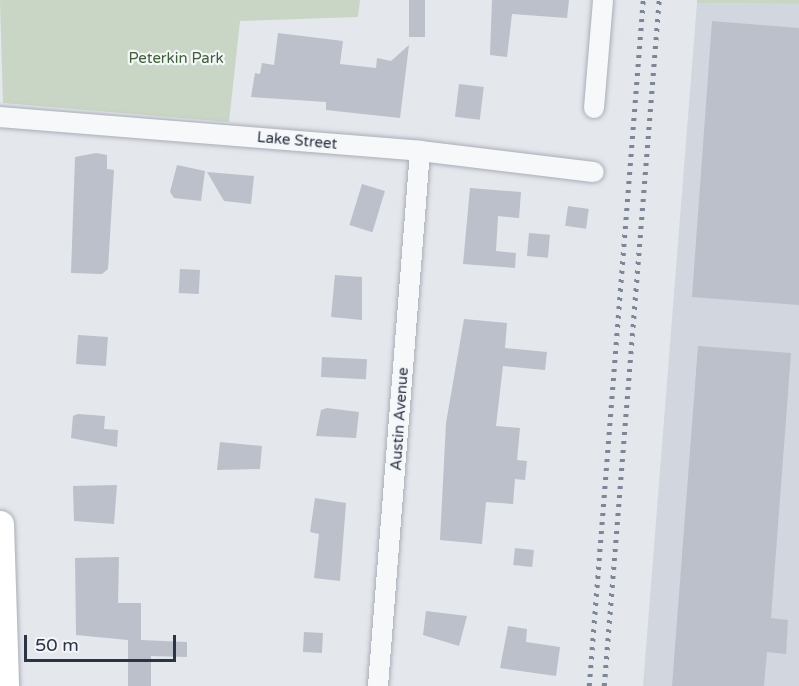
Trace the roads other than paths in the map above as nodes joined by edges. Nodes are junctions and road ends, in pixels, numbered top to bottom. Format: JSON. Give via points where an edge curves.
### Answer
{"nodes":[{"id":1,"x":603,"y":0,"type":"edge"},
{"id":2,"x":594,"y":108,"type":"dead end"},
{"id":3,"x":0,"y":117,"type":"edge"},
{"id":4,"x":420,"y":151,"type":"junction"},
{"id":5,"x":594,"y":172,"type":"dead end"},
{"id":6,"x":0,"y":524,"type":"edge"},
{"id":7,"x":5,"y":686,"type":"edge"},
{"id":8,"x":378,"y":686,"type":"edge"}],
"edges":[{"from":1,"to":2,"type":"street"},
{"from":3,"to":4,"type":"street","name":"Lake Street"},
{"from":4,"to":5,"type":"street","name":"Lake Street"},
{"from":4,"to":8,"type":"street","name":"Austin Avenue"},
{"from":6,"to":7,"type":"main road"}]}
